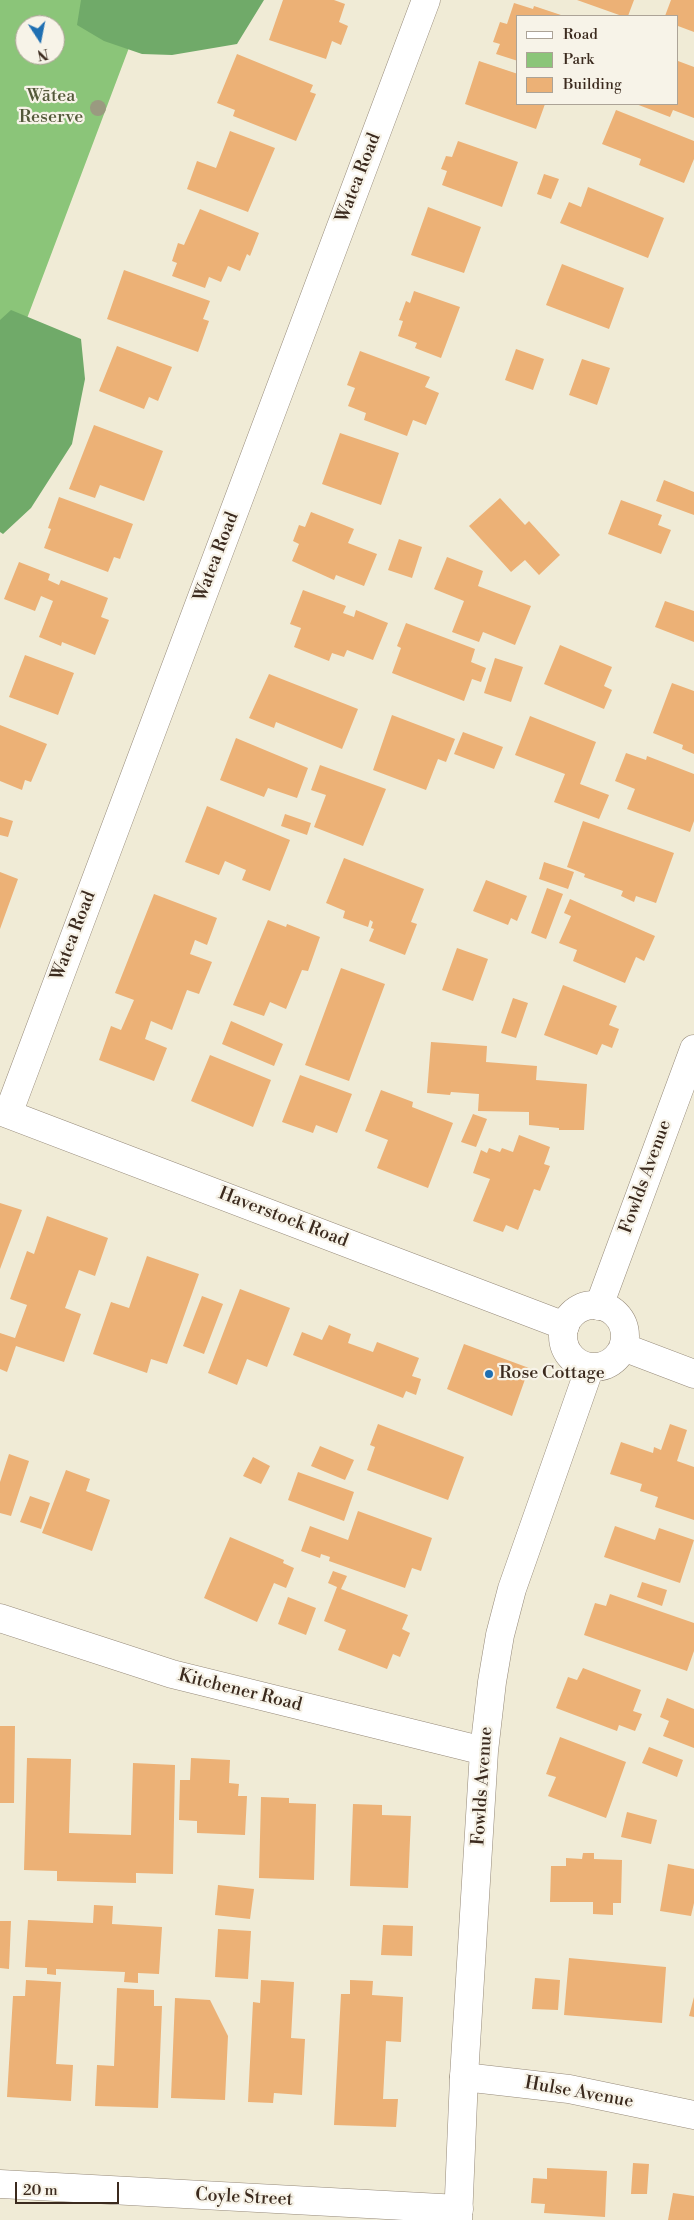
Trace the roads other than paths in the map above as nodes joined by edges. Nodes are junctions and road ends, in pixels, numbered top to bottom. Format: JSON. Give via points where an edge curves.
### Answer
{"nodes":[{"id":1,"x":426,"y":0,"type":"edge"},
{"id":2,"x":694,"y":1049,"type":"edge"},
{"id":3,"x":4,"y":1113,"type":"edge"},
{"id":4,"x":599,"y":1306,"type":"junction"},
{"id":5,"x":565,"y":1326,"type":"junction"},
{"id":6,"x":623,"y":1347,"type":"junction"},
{"id":7,"x":590,"y":1367,"type":"junction"},
{"id":8,"x":694,"y":1374,"type":"edge"},
{"id":9,"x":0,"y":1618,"type":"edge"},
{"id":10,"x":484,"y":1751,"type":"junction"},
{"id":11,"x":464,"y":2077,"type":"junction"},
{"id":12,"x":694,"y":2115,"type":"edge"},
{"id":13,"x":0,"y":2184,"type":"edge"},
{"id":14,"x":458,"y":2214,"type":"edge"}],
"edges":[{"from":1,"to":3,"type":"street","name":"Watea Road"},
{"from":2,"to":4,"type":"street","name":"Fowlds Avenue"},
{"from":3,"to":5,"type":"street","name":"Haverstock Road"},
{"from":4,"to":5,"type":"street","via":[[583,1308],[569,1318]]},
{"from":4,"to":6,"type":"street","via":[[608,1308],[621,1321],[625,1338]]},
{"from":5,"to":7,"type":"street","via":[[563,1334],[567,1352]]},
{"from":6,"to":7,"type":"street","via":[[606,1365]]},
{"from":6,"to":8,"type":"street"},
{"from":7,"to":10,"type":"street","name":"Fowlds Avenue","via":[[512,1589],[500,1635]]},
{"from":9,"to":10,"type":"street","name":"Kitchener Road","via":[[172,1674]]},
{"from":10,"to":11,"type":"street","name":"Fowlds Avenue"},
{"from":11,"to":12,"type":"street","name":"Hulse Avenue","via":[[569,2089]]},
{"from":11,"to":14,"type":"street","name":"Fowlds Avenue"},
{"from":13,"to":14,"type":"street","name":"Coyle Street"}]}
